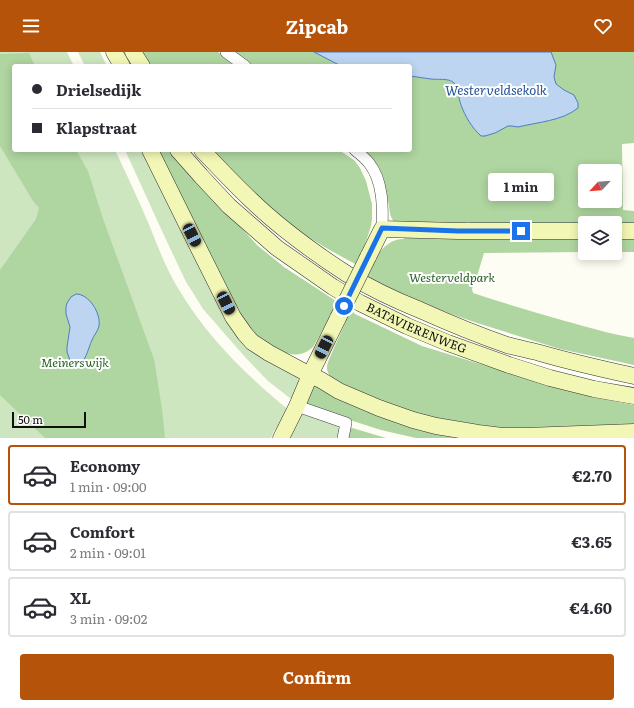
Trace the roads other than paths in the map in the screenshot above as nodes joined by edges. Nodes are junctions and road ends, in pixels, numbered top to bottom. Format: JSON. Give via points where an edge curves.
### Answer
{"nodes":[{"id":1,"x":103,"y":52,"type":"edge"},
{"id":2,"x":114,"y":52,"type":"edge"},
{"id":3,"x":133,"y":52,"type":"edge"},
{"id":4,"x":226,"y":52,"type":"edge"},
{"id":5,"x":109,"y":64,"type":"edge"},
{"id":6,"x":121,"y":64,"type":"edge"},
{"id":7,"x":141,"y":64,"type":"edge"},
{"id":8,"x":242,"y":64,"type":"edge"},
{"id":9,"x":151,"y":152,"type":"edge"},
{"id":10,"x":180,"y":152,"type":"edge"},
{"id":11,"x":204,"y":152,"type":"edge"},
{"id":12,"x":358,"y":152,"type":"edge"},
{"id":13,"x":382,"y":228,"type":"junction"},
{"id":14,"x":578,"y":231,"type":"edge"},
{"id":15,"x":622,"y":231,"type":"edge"},
{"id":16,"x":634,"y":231,"type":"edge"},
{"id":17,"x":310,"y":375,"type":"junction"},
{"id":18,"x":634,"y":376,"type":"edge"},
{"id":19,"x":634,"y":396,"type":"edge"},
{"id":20,"x":297,"y":406,"type":"junction"},
{"id":21,"x":634,"y":432,"type":"edge"},
{"id":22,"x":281,"y":438,"type":"edge"},
{"id":23,"x":342,"y":438,"type":"edge"}],
"edges":[{"from":1,"to":5,"type":"main road"},
{"from":2,"to":6,"type":"main road"},
{"from":3,"to":7,"type":"main road"},
{"from":4,"to":8,"type":"street"},
{"from":9,"to":17,"type":"main road","via":[[239,326],[252,342]]},
{"from":10,"to":19,"type":"main road","name":"BATAVIERENWEG","via":[[229,206],[277,248],[360,303],[407,326],[509,365],[594,389]]},
{"from":11,"to":18,"type":"main road","name":"BATAVIERENWEG","via":[[275,222],[364,284],[457,326],[509,345]]},
{"from":12,"to":13,"type":"street","via":[[369,162],[378,180],[382,196]]},
{"from":13,"to":14,"type":"main road"},
{"from":13,"to":17,"type":"main road","bridge":true},
{"from":15,"to":16,"type":"main road"},
{"from":17,"to":20,"type":"main road"},
{"from":17,"to":21,"type":"main road","via":[[379,408],[413,420],[455,430],[502,436]]},
{"from":20,"to":22,"type":"main road"},
{"from":20,"to":23,"type":"street","via":[[346,423]]}]}
